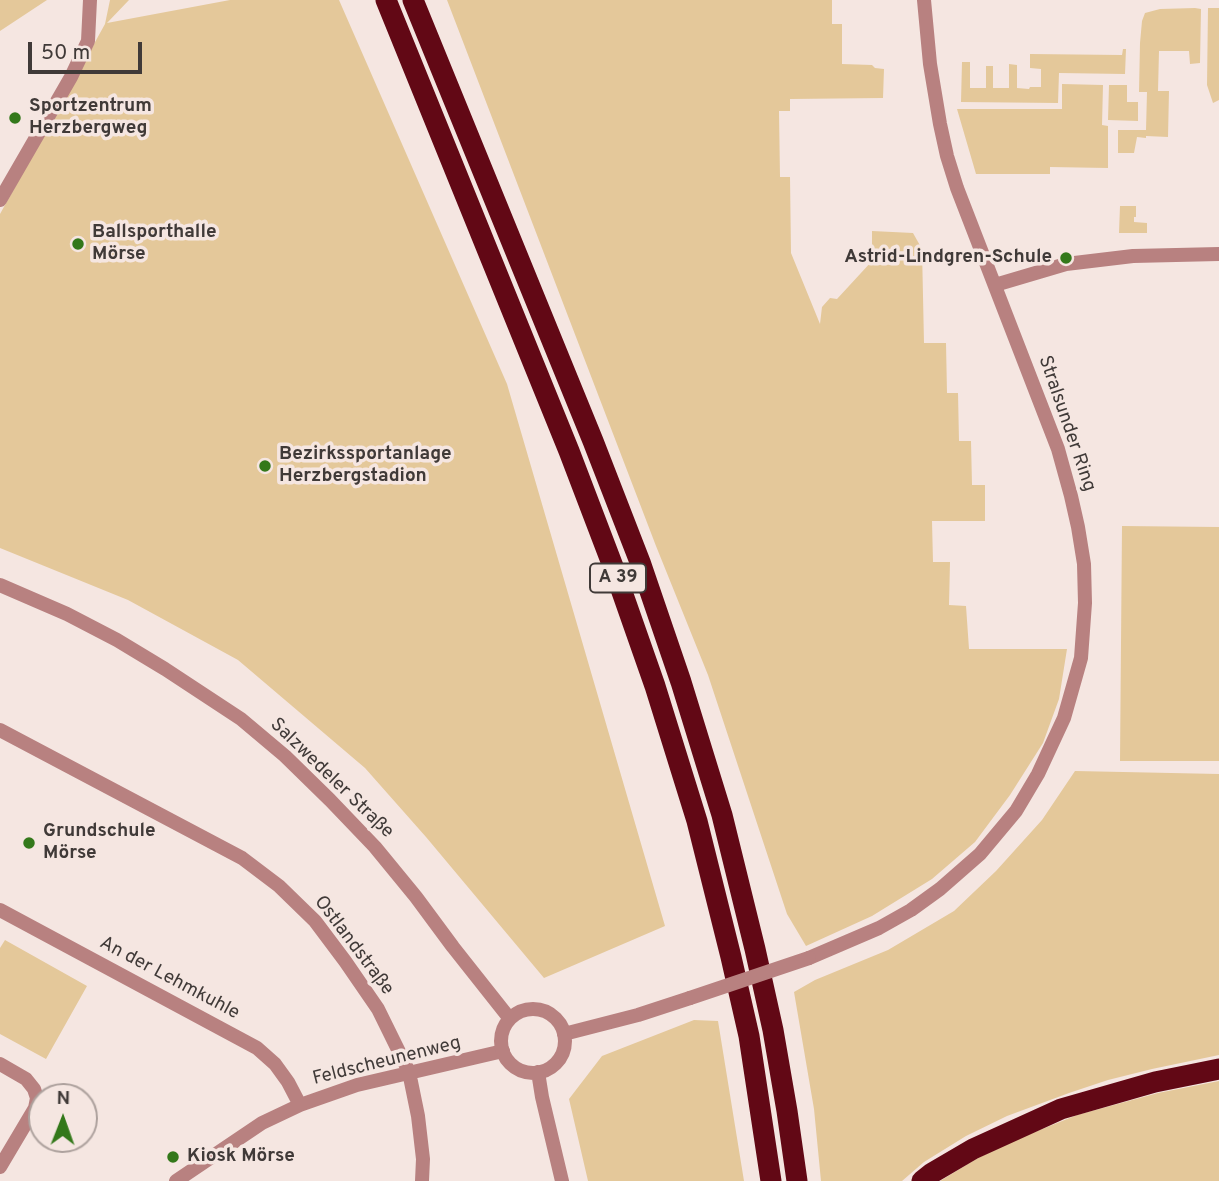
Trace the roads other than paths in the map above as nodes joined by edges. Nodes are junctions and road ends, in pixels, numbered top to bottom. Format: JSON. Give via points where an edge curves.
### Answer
{"nodes":[{"id":1,"x":90,"y":0,"type":"edge"},
{"id":2,"x":386,"y":0,"type":"edge"},
{"id":3,"x":413,"y":0,"type":"edge"},
{"id":4,"x":924,"y":0,"type":"edge"},
{"id":5,"x":0,"y":200,"type":"edge"},
{"id":6,"x":1219,"y":254,"type":"edge"},
{"id":7,"x":995,"y":285,"type":"junction"},
{"id":8,"x":0,"y":585,"type":"edge"},
{"id":9,"x":0,"y":730,"type":"edge"},
{"id":10,"x":0,"y":910,"type":"edge"},
{"id":11,"x":510,"y":1019,"type":"junction"},
{"id":12,"x":564,"y":1034,"type":"junction"},
{"id":13,"x":503,"y":1051,"type":"junction"},
{"id":14,"x":0,"y":1064,"type":"edge"},
{"id":15,"x":1219,"y":1069,"type":"edge"},
{"id":16,"x":409,"y":1072,"type":"junction"},
{"id":17,"x":538,"y":1072,"type":"junction"},
{"id":18,"x":300,"y":1105,"type":"junction"},
{"id":19,"x":0,"y":1167,"type":"edge"},
{"id":20,"x":176,"y":1181,"type":"edge"},
{"id":21,"x":422,"y":1181,"type":"edge"},
{"id":22,"x":562,"y":1181,"type":"edge"},
{"id":23,"x":771,"y":1181,"type":"edge"},
{"id":24,"x":797,"y":1181,"type":"edge"},
{"id":25,"x":922,"y":1181,"type":"edge"}],
"edges":[{"from":1,"to":5,"type":"street","via":[[88,41]]},
{"from":2,"to":23,"type":"highway","number":"A 39","via":[[569,451],[655,686],[697,821],[731,957],[749,1036]]},
{"from":3,"to":24,"type":"highway","number":"A 39","via":[[593,441],[681,682],[722,815],[755,948],[776,1043]]},
{"from":4,"to":7,"type":"street","name":"Stralsunder Ring","via":[[947,156]]},
{"from":6,"to":7,"type":"street","via":[[1133,256],[1066,264]]},
{"from":7,"to":12,"type":"street","name":"Stralsunder Ring","bridge":true,"via":[[1058,449],[1084,564],[1081,658],[1064,718],[1038,774],[1016,811],[980,854],[940,889],[879,928],[809,958],[638,1015]]},
{"from":8,"to":11,"type":"street","name":"Salzwedeler Straße","via":[[153,662],[241,719],[285,756],[375,847]]},
{"from":9,"to":16,"type":"street","name":"Ostlandstraße","via":[[242,859],[279,886],[315,921],[345,961],[378,1009]]},
{"from":10,"to":18,"type":"street","name":"An der Lehmkuhle","via":[[257,1048],[275,1064]]},
{"from":11,"to":12,"type":"street","via":[[530,1009],[541,1010],[560,1023]]},
{"from":11,"to":13,"type":"street","via":[[502,1034]]},
{"from":12,"to":17,"type":"street","via":[[557,1063]]},
{"from":13,"to":16,"type":"street","name":"Feldscheunenweg"},
{"from":13,"to":17,"type":"street","via":[[513,1066]]},
{"from":14,"to":19,"type":"street","via":[[26,1079],[37,1098]]},
{"from":15,"to":25,"type":"highway","via":[[1061,1109],[973,1149]]},
{"from":16,"to":18,"type":"street","name":"Feldscheunenweg"},
{"from":16,"to":21,"type":"street","name":"Ostlandstraße","via":[[418,1116]]},
{"from":17,"to":22,"type":"street"},
{"from":18,"to":20,"type":"street","name":"Feldscheunenweg","via":[[262,1123]]}]}
